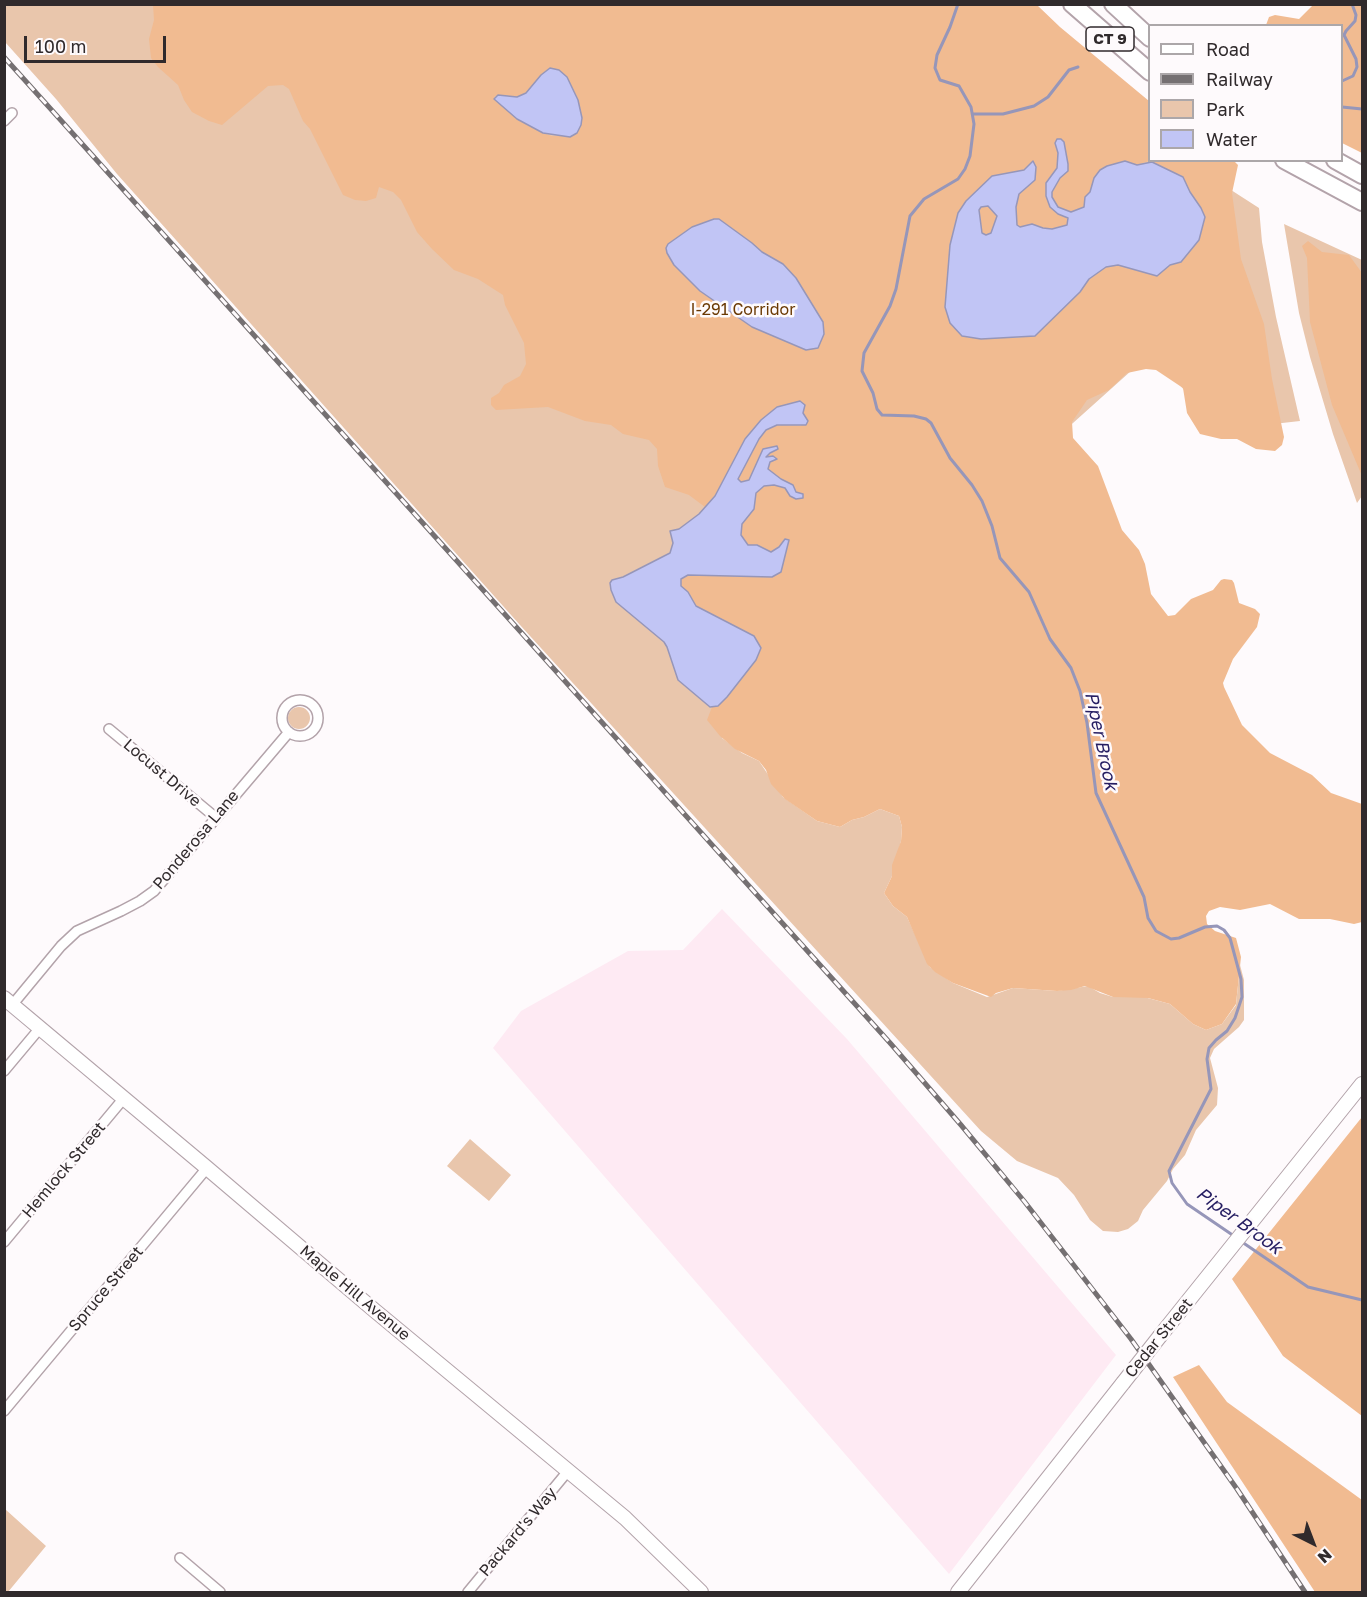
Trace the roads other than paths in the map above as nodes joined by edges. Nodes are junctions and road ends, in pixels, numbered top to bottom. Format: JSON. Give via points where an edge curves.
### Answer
{"nodes":[{"id":1,"x":1072,"y":4,"type":"edge"},
{"id":2,"x":1113,"y":4,"type":"edge"},
{"id":3,"x":1148,"y":37,"type":"edge"},
{"id":4,"x":1148,"y":71,"type":"edge"},
{"id":5,"x":12,"y":113,"type":"dead end"},
{"id":6,"x":4,"y":121,"type":"edge"},
{"id":7,"x":1343,"y":158,"type":"edge"},
{"id":8,"x":1286,"y":162,"type":"edge"},
{"id":9,"x":1339,"y":162,"type":"edge"},
{"id":10,"x":1362,"y":166,"type":"edge"},
{"id":11,"x":1362,"y":175,"type":"edge"},
{"id":12,"x":1362,"y":202,"type":"edge"},
{"id":13,"x":109,"y":729,"type":"dead end"},
{"id":14,"x":289,"y":732,"type":"dead end"},
{"id":15,"x":214,"y":817,"type":"junction"},
{"id":16,"x":9,"y":1001,"type":"edge"},
{"id":17,"x":40,"y":1028,"type":"junction"},
{"id":18,"x":4,"y":1071,"type":"edge"},
{"id":19,"x":1362,"y":1084,"type":"edge"},
{"id":20,"x":123,"y":1098,"type":"junction"},
{"id":21,"x":207,"y":1168,"type":"junction"},
{"id":22,"x":4,"y":1242,"type":"edge"},
{"id":23,"x":4,"y":1411,"type":"edge"},
{"id":24,"x":568,"y":1471,"type":"junction"},
{"id":25,"x":180,"y":1558,"type":"dead end"},
{"id":26,"x":220,"y":1593,"type":"edge"},
{"id":27,"x":468,"y":1593,"type":"edge"},
{"id":28,"x":701,"y":1593,"type":"edge"},
{"id":29,"x":958,"y":1593,"type":"edge"}],
"edges":[{"from":1,"to":4,"type":"highway","number":"CT 9"},
{"from":2,"to":3,"type":"highway","number":"CT 9"},
{"from":5,"to":6,"type":"street"},
{"from":7,"to":10,"type":"highway"},
{"from":8,"to":12,"type":"highway"},
{"from":9,"to":11,"type":"highway"},
{"from":13,"to":15,"type":"street","name":"Locust Drive"},
{"from":14,"to":15,"type":"street","name":"Ponderosa Lane"},
{"from":15,"to":16,"type":"street","name":"Ponderosa Lane","via":[[154,891],[77,931]]},
{"from":16,"to":17,"type":"street","name":"Maple Hill Avenue"},
{"from":17,"to":18,"type":"street"},
{"from":17,"to":20,"type":"street","name":"Maple Hill Avenue"},
{"from":19,"to":29,"type":"street","name":"Cedar Street","bridge":true},
{"from":20,"to":21,"type":"street","name":"Maple Hill Avenue"},
{"from":20,"to":22,"type":"street","name":"Hemlock Street"},
{"from":21,"to":23,"type":"street","name":"Spruce Street"},
{"from":21,"to":24,"type":"street","name":"Maple Hill Avenue"},
{"from":24,"to":27,"type":"street","name":"Packard's Way"},
{"from":24,"to":28,"type":"street","name":"Maple Hill Avenue","via":[[625,1518]]},
{"from":25,"to":26,"type":"street"}]}
